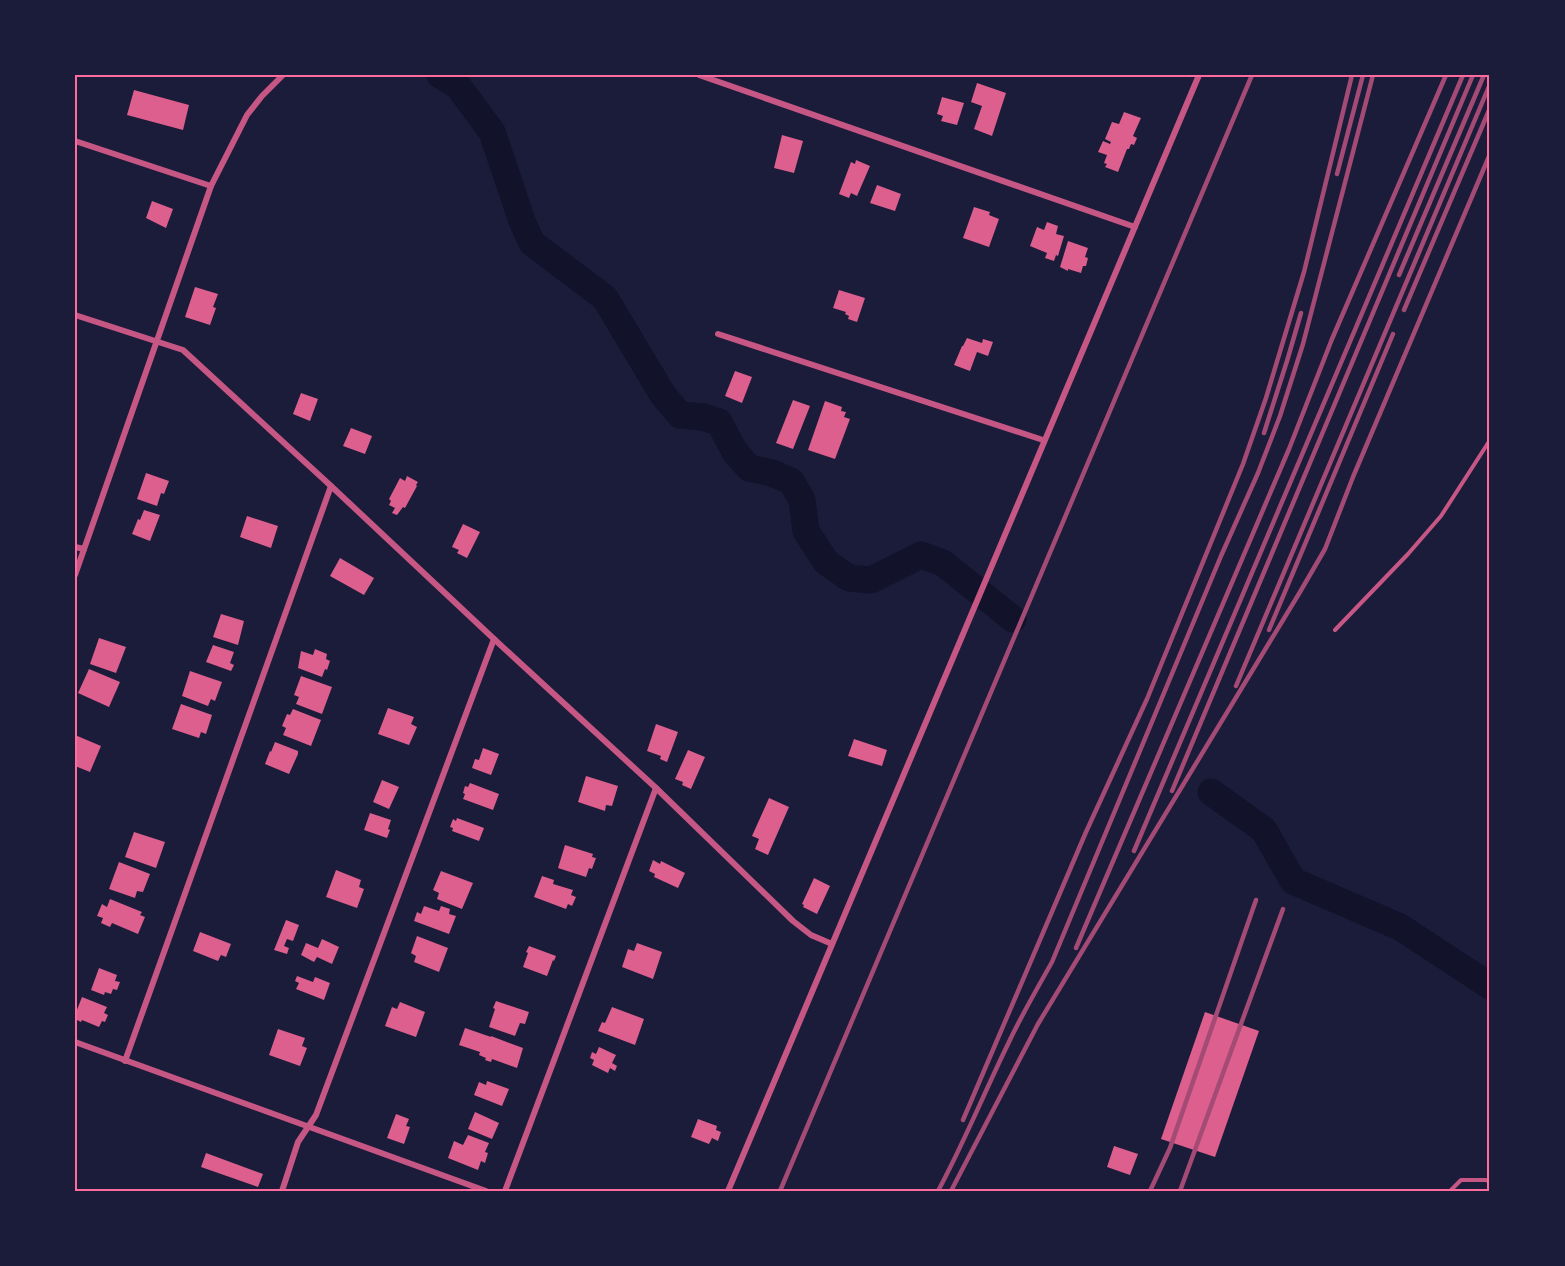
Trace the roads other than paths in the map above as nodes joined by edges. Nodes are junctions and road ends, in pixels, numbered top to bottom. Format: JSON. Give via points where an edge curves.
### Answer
{"nodes":[{"id":1,"x":283,"y":75,"type":"edge"},
{"id":2,"x":699,"y":75,"type":"edge"},
{"id":3,"x":1199,"y":75,"type":"edge"},
{"id":4,"x":75,"y":141,"type":"edge"},
{"id":5,"x":211,"y":186,"type":"junction"},
{"id":6,"x":1135,"y":227,"type":"junction"},
{"id":7,"x":75,"y":315,"type":"edge"},
{"id":8,"x":718,"y":334,"type":"dead end"},
{"id":9,"x":158,"y":341,"type":"junction"},
{"id":10,"x":1044,"y":440,"type":"junction"},
{"id":11,"x":1490,"y":440,"type":"edge"},
{"id":12,"x":331,"y":486,"type":"junction"},
{"id":13,"x":75,"y":547,"type":"edge"},
{"id":14,"x":84,"y":549,"type":"junction"},
{"id":15,"x":75,"y":575,"type":"edge"},
{"id":16,"x":1335,"y":630,"type":"dead end"},
{"id":17,"x":494,"y":639,"type":"junction"},
{"id":18,"x":656,"y":788,"type":"junction"},
{"id":19,"x":832,"y":944,"type":"junction"},
{"id":20,"x":75,"y":1042,"type":"edge"},
{"id":21,"x":125,"y":1061,"type":"junction"},
{"id":22,"x":308,"y":1127,"type":"junction"},
{"id":23,"x":1490,"y":1182,"type":"edge"},
{"id":24,"x":282,"y":1191,"type":"edge"},
{"id":25,"x":486,"y":1191,"type":"edge"},
{"id":26,"x":505,"y":1191,"type":"edge"},
{"id":27,"x":728,"y":1191,"type":"edge"},
{"id":28,"x":1450,"y":1191,"type":"edge"}],
"edges":[{"from":1,"to":5,"type":"street","via":[[247,115]]},
{"from":2,"to":6,"type":"street"},
{"from":3,"to":6,"type":"street"},
{"from":4,"to":5,"type":"street"},
{"from":5,"to":9,"type":"street"},
{"from":6,"to":10,"type":"street"},
{"from":7,"to":9,"type":"street"},
{"from":8,"to":10,"type":"street"},
{"from":9,"to":12,"type":"street","via":[[183,350]]},
{"from":9,"to":14,"type":"street"},
{"from":10,"to":19,"type":"street"},
{"from":11,"to":16,"type":"lane","via":[[1441,516]]},
{"from":12,"to":17,"type":"street"},
{"from":12,"to":21,"type":"street"},
{"from":13,"to":14,"type":"street"},
{"from":14,"to":15,"type":"street"},
{"from":17,"to":18,"type":"street"},
{"from":17,"to":22,"type":"street","via":[[316,1115]]},
{"from":18,"to":19,"type":"street","via":[[793,921]]},
{"from":18,"to":26,"type":"street"},
{"from":19,"to":27,"type":"street"},
{"from":20,"to":21,"type":"street"},
{"from":21,"to":22,"type":"street"},
{"from":22,"to":24,"type":"street","via":[[298,1142]]},
{"from":22,"to":25,"type":"street"},
{"from":23,"to":28,"type":"lane","via":[[1461,1180]]}]}
